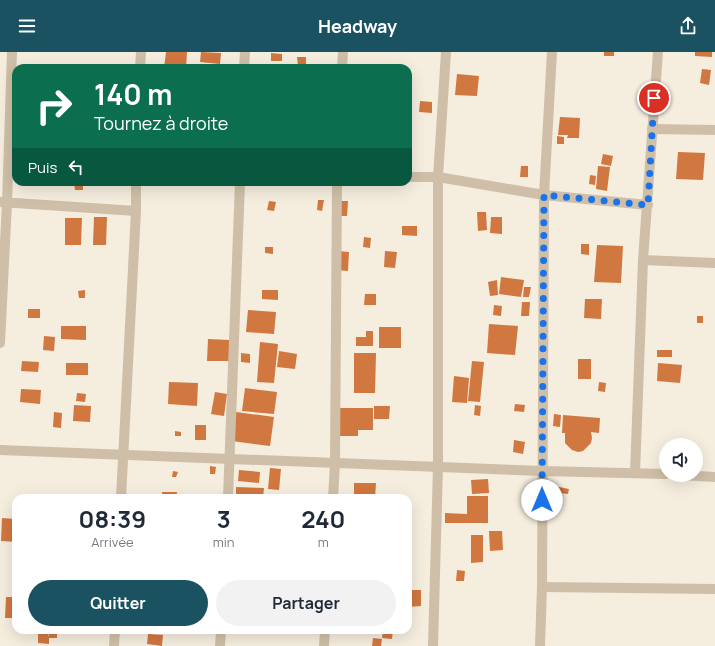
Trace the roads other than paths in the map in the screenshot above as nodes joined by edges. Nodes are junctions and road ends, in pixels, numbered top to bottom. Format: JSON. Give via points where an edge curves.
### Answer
{"nodes":[{"id":1,"x":12,"y":52,"type":"edge"},
{"id":2,"x":141,"y":52,"type":"edge"},
{"id":3,"x":244,"y":52,"type":"edge"},
{"id":4,"x":343,"y":52,"type":"edge"},
{"id":5,"x":446,"y":52,"type":"edge"},
{"id":6,"x":552,"y":52,"type":"edge"},
{"id":7,"x":658,"y":52,"type":"edge"},
{"id":8,"x":140,"y":64,"type":"edge"},
{"id":9,"x":244,"y":64,"type":"edge"},
{"id":10,"x":342,"y":64,"type":"edge"},
{"id":11,"x":652,"y":129,"type":"junction"},
{"id":12,"x":715,"y":130,"type":"edge"},
{"id":13,"x":412,"y":177,"type":"edge"},
{"id":14,"x":438,"y":177,"type":"junction"},
{"id":15,"x":136,"y":186,"type":"edge"},
{"id":16,"x":240,"y":186,"type":"edge"},
{"id":17,"x":337,"y":186,"type":"edge"},
{"id":18,"x":544,"y":195,"type":"junction"},
{"id":19,"x":4,"y":203,"type":"edge"},
{"id":20,"x":648,"y":205,"type":"junction"},
{"id":21,"x":136,"y":211,"type":"junction"},
{"id":22,"x":643,"y":260,"type":"junction"},
{"id":23,"x":715,"y":263,"type":"edge"},
{"id":24,"x":0,"y":342,"type":"edge"},
{"id":25,"x":0,"y":450,"type":"edge"},
{"id":26,"x":123,"y":455,"type":"junction"},
{"id":27,"x":231,"y":459,"type":"junction"},
{"id":28,"x":335,"y":463,"type":"junction"},
{"id":29,"x":438,"y":467,"type":"junction"},
{"id":30,"x":542,"y":471,"type":"junction"},
{"id":31,"x":635,"y":473,"type":"junction"},
{"id":32,"x":659,"y":474,"type":"edge"},
{"id":33,"x":703,"y":476,"type":"edge"},
{"id":34,"x":715,"y":477,"type":"edge"},
{"id":35,"x":121,"y":494,"type":"edge"},
{"id":36,"x":228,"y":494,"type":"edge"},
{"id":37,"x":333,"y":494,"type":"edge"},
{"id":38,"x":542,"y":587,"type":"junction"},
{"id":39,"x":715,"y":589,"type":"edge"},
{"id":40,"x":115,"y":634,"type":"edge"},
{"id":41,"x":221,"y":634,"type":"edge"},
{"id":42,"x":325,"y":634,"type":"edge"},
{"id":43,"x":114,"y":646,"type":"edge"},
{"id":44,"x":220,"y":646,"type":"edge"},
{"id":45,"x":324,"y":646,"type":"edge"},
{"id":46,"x":433,"y":646,"type":"edge"},
{"id":47,"x":540,"y":646,"type":"edge"}],
"edges":[{"from":1,"to":19,"type":"street"},
{"from":2,"to":8,"type":"street"},
{"from":3,"to":9,"type":"street"},
{"from":4,"to":10,"type":"street"},
{"from":5,"to":14,"type":"street"},
{"from":6,"to":18,"type":"street"},
{"from":7,"to":11,"type":"street"},
{"from":11,"to":12,"type":"street"},
{"from":11,"to":20,"type":"street"},
{"from":13,"to":14,"type":"street"},
{"from":14,"to":18,"type":"street"},
{"from":14,"to":29,"type":"street"},
{"from":15,"to":21,"type":"street"},
{"from":16,"to":27,"type":"street"},
{"from":17,"to":28,"type":"street"},
{"from":18,"to":20,"type":"street"},
{"from":18,"to":30,"type":"street"},
{"from":19,"to":21,"type":"street"},
{"from":19,"to":24,"type":"street"},
{"from":20,"to":22,"type":"street"},
{"from":21,"to":26,"type":"street"},
{"from":22,"to":23,"type":"street"},
{"from":22,"to":31,"type":"street"},
{"from":25,"to":26,"type":"street"},
{"from":26,"to":27,"type":"street"},
{"from":26,"to":35,"type":"street"},
{"from":27,"to":28,"type":"street"},
{"from":27,"to":36,"type":"street"},
{"from":28,"to":29,"type":"street"},
{"from":28,"to":37,"type":"street"},
{"from":29,"to":30,"type":"street"},
{"from":29,"to":46,"type":"street"},
{"from":30,"to":31,"type":"street"},
{"from":30,"to":38,"type":"street"},
{"from":31,"to":32,"type":"street"},
{"from":33,"to":34,"type":"street"},
{"from":38,"to":39,"type":"street"},
{"from":38,"to":47,"type":"street"},
{"from":40,"to":43,"type":"street"},
{"from":41,"to":44,"type":"street"},
{"from":42,"to":45,"type":"street"}]}
